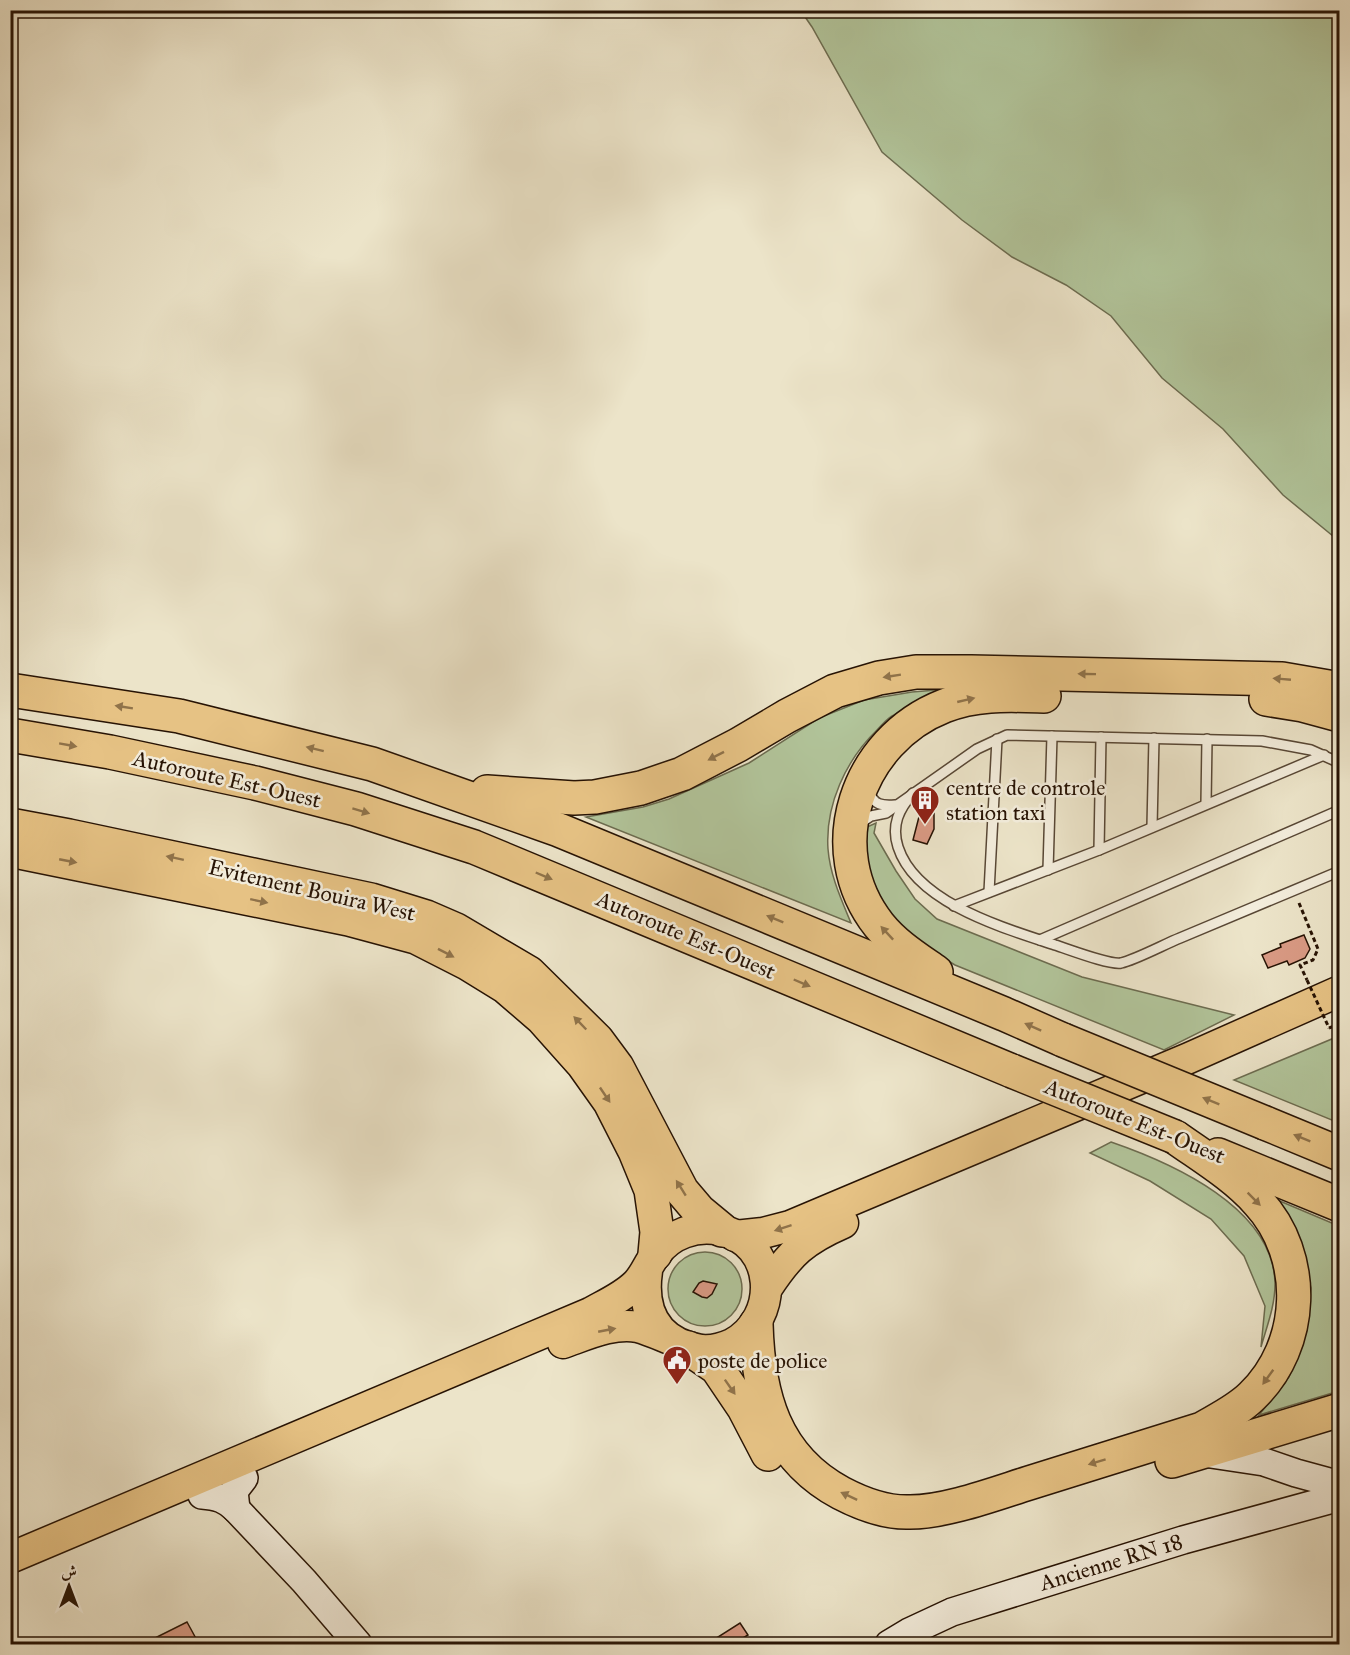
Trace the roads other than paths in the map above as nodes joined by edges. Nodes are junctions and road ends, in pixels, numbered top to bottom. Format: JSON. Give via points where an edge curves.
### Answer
{"nodes":[{"id":1,"x":1340,"y":688,"type":"edge"},
{"id":2,"x":10,"y":690,"type":"edge"},
{"id":3,"x":1340,"y":715,"type":"edge"},
{"id":4,"x":10,"y":735,"type":"edge"},
{"id":5,"x":1052,"y":736,"type":"junction"},
{"id":6,"x":1101,"y":737,"type":"junction"},
{"id":7,"x":1154,"y":738,"type":"junction"},
{"id":8,"x":997,"y":739,"type":"junction"},
{"id":9,"x":1207,"y":739,"type":"junction"},
{"id":10,"x":1324,"y":755,"type":"junction"},
{"id":11,"x":1340,"y":763,"type":"edge"},
{"id":12,"x":866,"y":776,"type":"junction"},
{"id":13,"x":431,"y":785,"type":"junction"},
{"id":14,"x":914,"y":794,"type":"junction"},
{"id":15,"x":1206,"y":804,"type":"junction"},
{"id":16,"x":895,"y":805,"type":"junction"},
{"id":17,"x":1340,"y":810,"type":"edge"},
{"id":18,"x":10,"y":825,"type":"edge"},
{"id":19,"x":1152,"y":827,"type":"junction"},
{"id":20,"x":850,"y":844,"type":"junction"},
{"id":21,"x":10,"y":850,"type":"edge"},
{"id":22,"x":1099,"y":850,"type":"junction"},
{"id":23,"x":1048,"y":870,"type":"junction"},
{"id":24,"x":1340,"y":871,"type":"edge"},
{"id":25,"x":989,"y":892,"type":"junction"},
{"id":26,"x":954,"y":906,"type":"junction"},
{"id":27,"x":1040,"y":940,"type":"junction"},
{"id":28,"x":1340,"y":991,"type":"edge"},
{"id":29,"x":1004,"y":1014,"type":"junction"},
{"id":30,"x":1334,"y":1018,"type":"edge"},
{"id":31,"x":1175,"y":1137,"type":"junction"},
{"id":32,"x":1340,"y":1154,"type":"edge"},
{"id":33,"x":1340,"y":1205,"type":"edge"},
{"id":34,"x":728,"y":1233,"type":"junction"},
{"id":35,"x":651,"y":1263,"type":"junction"},
{"id":36,"x":767,"y":1288,"type":"junction"},
{"id":37,"x":756,"y":1324,"type":"junction"},
{"id":38,"x":679,"y":1343,"type":"junction"},
{"id":39,"x":1340,"y":1410,"type":"edge"},
{"id":40,"x":1201,"y":1453,"type":"junction"},
{"id":41,"x":244,"y":1478,"type":"junction"},
{"id":42,"x":1340,"y":1485,"type":"edge"},
{"id":43,"x":202,"y":1495,"type":"junction"},
{"id":44,"x":1340,"y":1497,"type":"edge"},
{"id":45,"x":236,"y":1509,"type":"junction"},
{"id":46,"x":10,"y":1558,"type":"edge"},
{"id":47,"x":10,"y":1577,"type":"edge"},
{"id":48,"x":358,"y":1644,"type":"edge"},
{"id":49,"x":889,"y":1644,"type":"edge"}],
"edges":[{"from":1,"to":13,"type":"highway","one_way":true,"via":[[1282,679],[916,672],[835,691],[682,774],[626,791],[556,798]]},
{"from":13,"to":2,"type":"highway","name":"Autoroute Est-Ouest","one_way":true,"via":[[372,764],[179,716]]},
{"from":12,"to":3,"type":"highway","one_way":true,"via":[[883,748],[910,723],[944,706],[981,697],[1267,699]]},
{"from":4,"to":31,"type":"highway","name":"Autoroute Est-Ouest","one_way":true,"bridge":true,"via":[[255,783],[356,809],[474,847]]},
{"from":5,"to":6,"type":"lane"},
{"from":5,"to":8,"type":"lane","via":[[1017,734]]},
{"from":5,"to":23,"type":"lane"},
{"from":6,"to":7,"type":"lane"},
{"from":6,"to":22,"type":"lane"},
{"from":7,"to":9,"type":"lane"},
{"from":7,"to":19,"type":"lane"},
{"from":8,"to":14,"type":"lane"},
{"from":8,"to":25,"type":"lane"},
{"from":9,"to":10,"type":"lane","via":[[1280,743]]},
{"from":9,"to":15,"type":"lane"},
{"from":10,"to":11,"type":"lane"},
{"from":10,"to":15,"type":"lane"},
{"from":12,"to":16,"type":"lane","via":[[867,788],[876,803]]},
{"from":12,"to":20,"type":"highway","via":[[852,817]]},
{"from":29,"to":13,"type":"highway","name":"Autoroute Est-Ouest","one_way":true,"via":[[559,830]]},
{"from":14,"to":16,"type":"lane"},
{"from":14,"to":26,"type":"lane","via":[[898,813],[895,836],[902,857],[922,884]]},
{"from":15,"to":19,"type":"lane"},
{"from":16,"to":20,"type":"lane","via":[[886,813],[864,819]]},
{"from":17,"to":27,"type":"lane"},
{"from":34,"to":18,"type":"highway","name":"Evitement Bouira West","one_way":true,"via":[[699,1211],[682,1191],[617,1067],[597,1040],[529,973],[456,930],[371,900]]},
{"from":19,"to":22,"type":"lane"},
{"from":29,"to":20,"type":"highway","one_way":true,"via":[[918,960],[879,925],[856,879]]},
{"from":21,"to":35,"type":"highway","name":"Evitement Bouira West","one_way":true,"via":[[416,937],[506,987],[542,1018],[610,1102],[651,1190],[657,1232]]},
{"from":22,"to":23,"type":"lane"},
{"from":23,"to":25,"type":"lane"},
{"from":24,"to":27,"type":"lane","via":[[1119,963]]},
{"from":25,"to":26,"type":"lane"},
{"from":26,"to":27,"type":"lane"},
{"from":28,"to":34,"type":"main road","one_way":true,"via":[[790,1226],[763,1233]]},
{"from":32,"to":29,"type":"highway","name":"Autoroute Est-Ouest","one_way":true,"bridge":true},
{"from":30,"to":36,"type":"main road","via":[[1070,1124],[826,1231],[795,1250]]},
{"from":31,"to":33,"type":"highway","name":"Autoroute Est-Ouest"},
{"from":31,"to":37,"type":"highway","one_way":true,"via":[[1259,1202],[1282,1238],[1294,1288],[1293,1323],[1267,1379],[1231,1413],[1202,1429],[933,1510],[886,1510],[830,1487],[789,1448],[771,1414],[759,1372]]},
{"from":34,"to":35,"type":"main road","via":[[703,1228],[684,1232],[668,1241]]},
{"from":34,"to":36,"type":"main road","via":[[748,1245],[758,1258]]},
{"from":35,"to":38,"type":"main road","via":[[644,1290],[648,1309],[657,1326]]},
{"from":35,"to":46,"type":"main road","via":[[625,1293],[570,1322]]},
{"from":36,"to":37,"type":"main road"},
{"from":37,"to":38,"type":"main road","via":[[726,1347],[707,1350]]},
{"from":38,"to":40,"type":"highway","one_way":true,"via":[[717,1368],[744,1408],[766,1452],[808,1500],[848,1521],[884,1531],[942,1530]]},
{"from":41,"to":38,"type":"main road","one_way":true,"via":[[588,1334],[638,1327]]},
{"from":39,"to":40,"type":"highway"},
{"from":40,"to":42,"type":"street","via":[[1264,1462]]},
{"from":41,"to":43,"type":"main road"},
{"from":41,"to":45,"type":"street","via":[[234,1491]]},
{"from":43,"to":45,"type":"street","via":[[224,1499]]},
{"from":43,"to":47,"type":"main road"},
{"from":44,"to":49,"type":"street","name":"Ancienne RN 18","via":[[1183,1540],[952,1612]]},
{"from":45,"to":48,"type":"street"}]}
